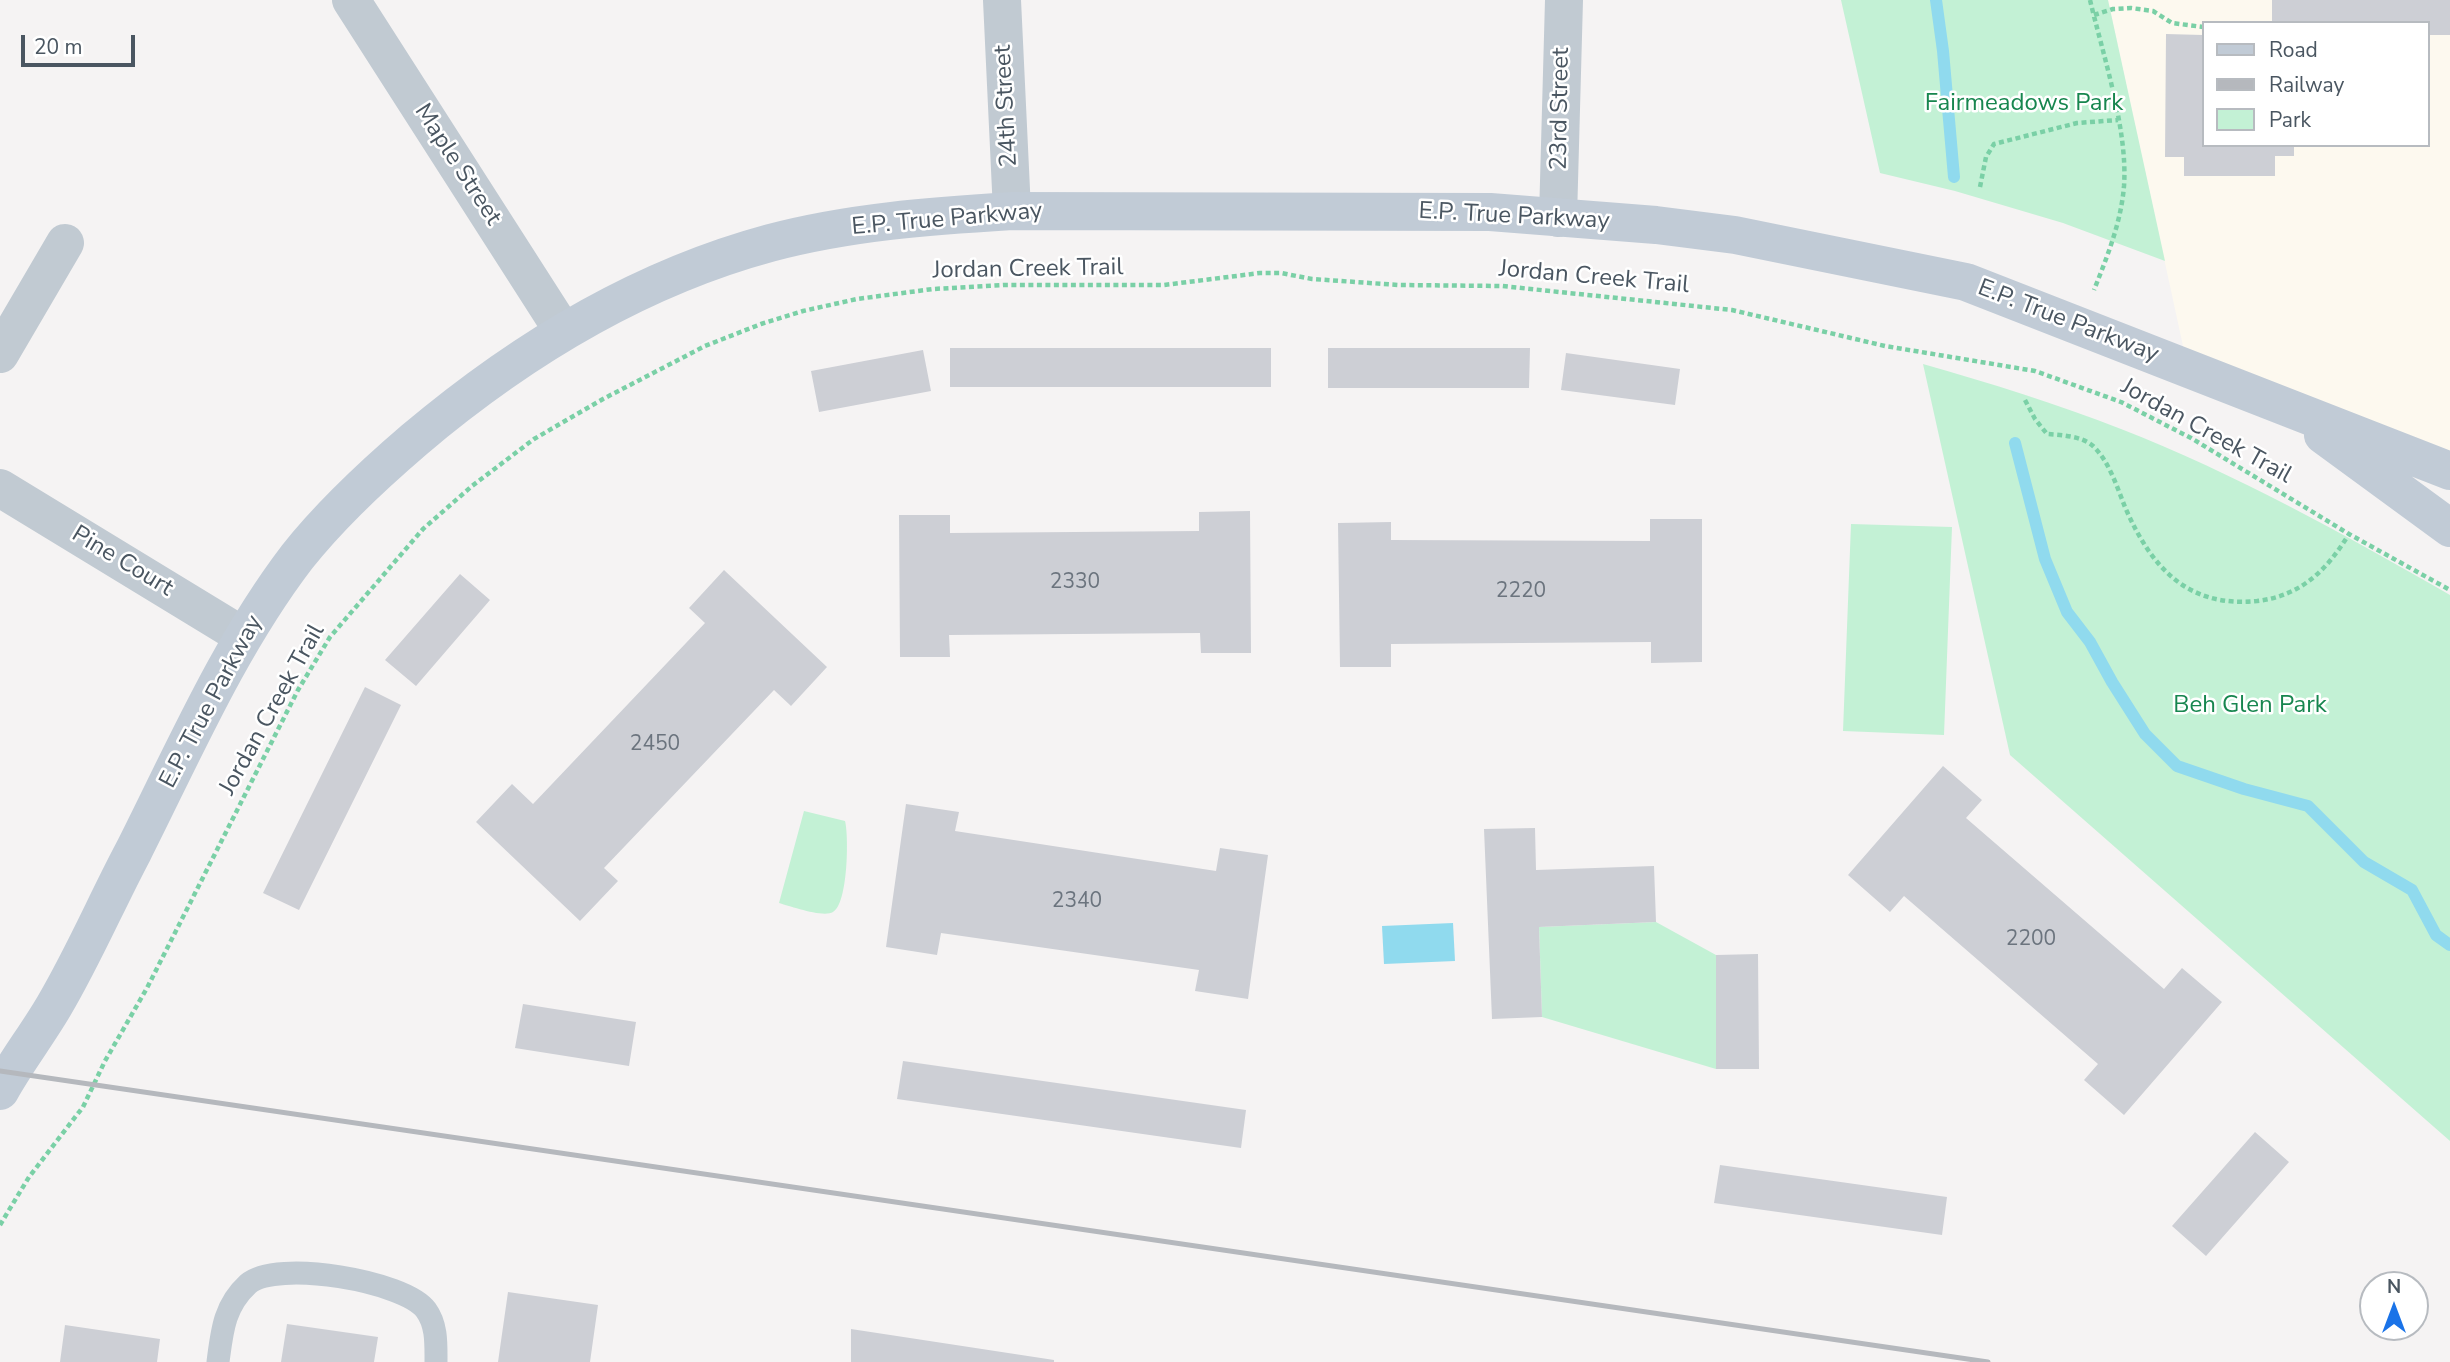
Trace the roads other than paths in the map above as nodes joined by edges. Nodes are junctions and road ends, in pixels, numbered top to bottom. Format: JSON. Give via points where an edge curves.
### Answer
{"nodes":[{"id":1,"x":351,"y":0,"type":"edge"},
{"id":2,"x":1002,"y":0,"type":"edge"},
{"id":3,"x":1564,"y":0,"type":"edge"},
{"id":4,"x":1012,"y":211,"type":"junction"},
{"id":5,"x":1558,"y":218,"type":"junction"},
{"id":6,"x":65,"y":243,"type":"dead end"},
{"id":7,"x":563,"y":331,"type":"junction"},
{"id":8,"x":0,"y":354,"type":"edge"},
{"id":9,"x":2285,"y":407,"type":"junction"},
{"id":10,"x":2450,"y":471,"type":"edge"},
{"id":11,"x":0,"y":488,"type":"edge"},
{"id":12,"x":2450,"y":528,"type":"edge"},
{"id":13,"x":243,"y":635,"type":"junction"},
{"id":14,"x":0,"y":1091,"type":"edge"},
{"id":15,"x":218,"y":1362,"type":"edge"},
{"id":16,"x":436,"y":1362,"type":"edge"}],
"edges":[{"from":1,"to":7,"type":"street","name":"Maple Street"},
{"from":2,"to":4,"type":"street","name":"24th Street"},
{"from":3,"to":5,"type":"street","name":"23rd Street"},
{"from":4,"to":5,"type":"main road","name":"E.P. True Parkway","via":[[1490,212]]},
{"from":4,"to":7,"type":"main road","name":"E.P. True Parkway","via":[[857,225],[769,243],[682,273]]},
{"from":5,"to":9,"type":"main road","name":"E.P. True Parkway","via":[[1722,233],[1966,282]]},
{"from":6,"to":8,"type":"street"},
{"from":7,"to":13,"type":"main road","name":"E.P. True Parkway","via":[[449,411],[370,478],[298,556]]},
{"from":9,"to":10,"type":"main road","name":"E.P. True Parkway"},
{"from":9,"to":12,"type":"main road","name":"E.P. True Parkway"},
{"from":11,"to":13,"type":"street","name":"Pine Court"},
{"from":13,"to":14,"type":"main road","name":"E.P. True Parkway","via":[[54,1006]]},
{"from":15,"to":16,"type":"lane","via":[[229,1305],[250,1282],[276,1273],[308,1273],[382,1285],[411,1296],[426,1310],[435,1329]]}]}
